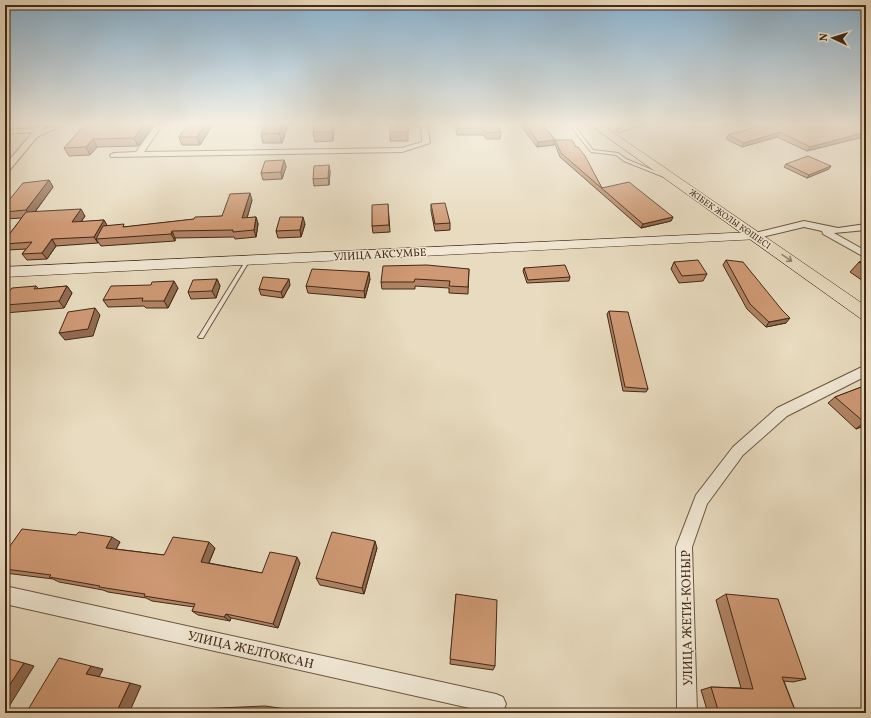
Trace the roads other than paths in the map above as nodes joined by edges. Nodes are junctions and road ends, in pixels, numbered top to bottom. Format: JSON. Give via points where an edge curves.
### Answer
{"nodes":[{"id":1,"x":15,"y":158,"type":"edge"},
{"id":2,"x":622,"y":158,"type":"edge"},
{"id":3,"x":642,"y":158,"type":"edge"},
{"id":4,"x":660,"y":158,"type":"edge"},
{"id":5,"x":5,"y":170,"type":"edge"},
{"id":6,"x":670,"y":177,"type":"junction"},
{"id":7,"x":816,"y":226,"type":"junction"},
{"id":8,"x":866,"y":227,"type":"edge"},
{"id":9,"x":769,"y":232,"type":"junction"},
{"id":10,"x":754,"y":236,"type":"junction"},
{"id":11,"x":866,"y":255,"type":"edge"},
{"id":12,"x":248,"y":260,"type":"junction"},
{"id":13,"x":5,"y":272,"type":"edge"},
{"id":14,"x":866,"y":298,"type":"edge"},
{"id":15,"x":866,"y":314,"type":"edge"},
{"id":16,"x":201,"y":337,"type":"dead end"},
{"id":17,"x":866,"y":370,"type":"edge"},
{"id":18,"x":5,"y":595,"type":"edge"},
{"id":19,"x":496,"y":704,"type":"dead end"},
{"id":20,"x":687,"y":713,"type":"edge"}],
"edges":[{"from":1,"to":5,"type":"street"},
{"from":2,"to":6,"type":"lane"},
{"from":3,"to":6,"type":"main road","name":"ЖІБЕК ЖОЛЫ КӨШЕСІ"},
{"from":4,"to":9,"type":"main road","name":"ЖІБЕК ЖОЛЫ КӨШЕСІ"},
{"from":6,"to":10,"type":"main road","name":"ЖІБЕК ЖОЛЫ КӨШЕСІ"},
{"from":7,"to":8,"type":"street","via":[[838,231]]},
{"from":7,"to":9,"type":"street","via":[[804,224]]},
{"from":7,"to":11,"type":"street"},
{"from":9,"to":10,"type":"street"},
{"from":9,"to":14,"type":"main road","name":"ЖІБЕК ЖОЛЫ КӨШЕСІ"},
{"from":10,"to":12,"type":"main road","name":"УЛИЦА АКСУМБЕ"},
{"from":10,"to":15,"type":"main road","name":"ЖІБЕК ЖОЛЫ КӨШЕСІ","one_way":true},
{"from":12,"to":13,"type":"main road","name":"УЛИЦА АКСУМБЕ"},
{"from":12,"to":16,"type":"lane"},
{"from":17,"to":20,"type":"street","name":"УЛИЦА ЖЕТИ-КОНЫР","via":[[782,412],[738,451],[701,500],[684,547]]},
{"from":18,"to":19,"type":"street","name":"УЛИЦА ЖЕЛТОКСАН"}]}
